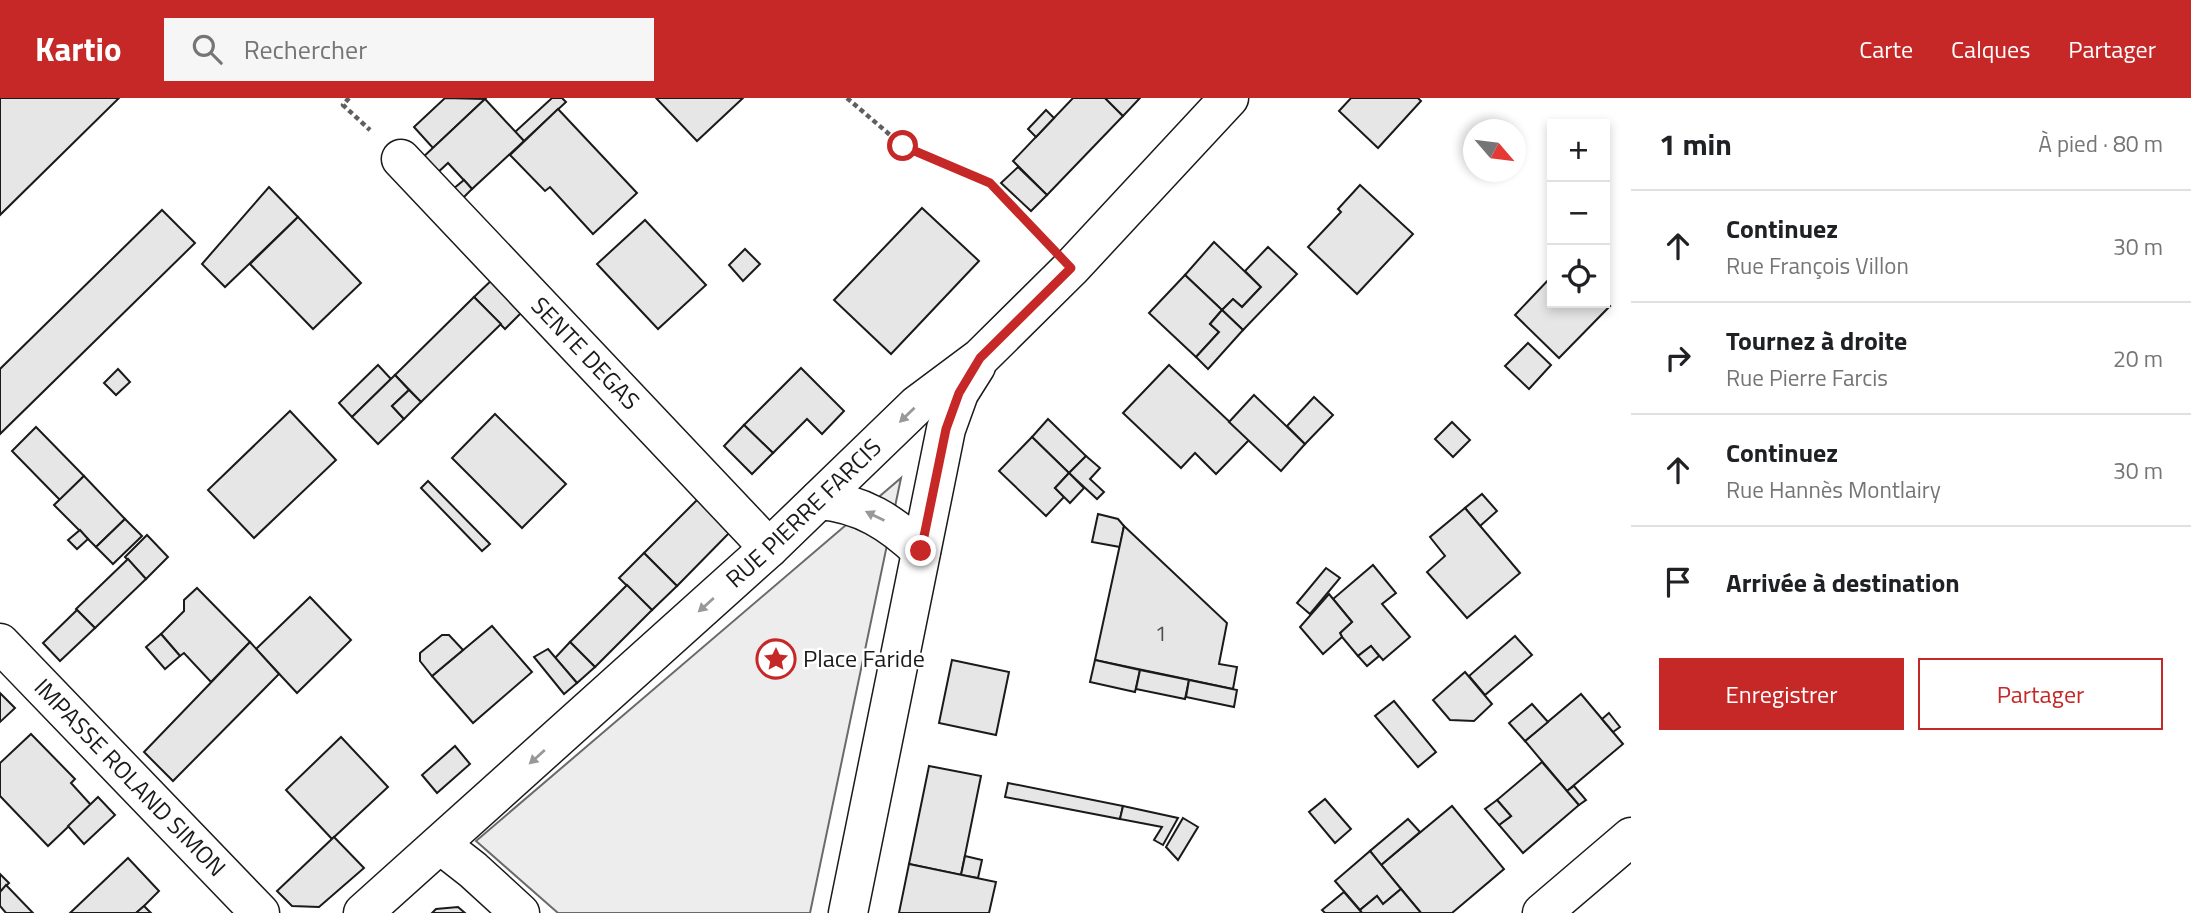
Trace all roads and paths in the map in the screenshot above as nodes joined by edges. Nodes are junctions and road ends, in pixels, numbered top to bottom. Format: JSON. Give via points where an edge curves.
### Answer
{"nodes":[{"id":1,"x":847,"y":98,"type":"edge"},
{"id":2,"x":1229,"y":98,"type":"edge"},
{"id":3,"x":401,"y":159,"type":"dead end"},
{"id":4,"x":1071,"y":268,"type":"junction"},
{"id":5,"x":980,"y":358,"type":"junction"},
{"id":6,"x":819,"y":500,"type":"junction"},
{"id":7,"x":769,"y":548,"type":"junction"},
{"id":8,"x":921,"y":551,"type":"junction"},
{"id":9,"x":0,"y":643,"type":"edge"},
{"id":10,"x":1631,"y":837,"type":"edge"},
{"id":11,"x":441,"y":845,"type":"junction"},
{"id":12,"x":260,"y":913,"type":"edge"},
{"id":13,"x":363,"y":913,"type":"edge"},
{"id":14,"x":520,"y":913,"type":"edge"},
{"id":15,"x":848,"y":913,"type":"edge"},
{"id":16,"x":1542,"y":913,"type":"edge"}],
"edges":[{"from":1,"to":4,"type":"path","via":[[903,146],[990,183]]},
{"from":2,"to":4,"type":"street","name":"RUE PIERRE FARCIS"},
{"from":3,"to":7,"type":"street","name":"SENTE DEGAS"},
{"from":4,"to":5,"type":"street","name":"RUE PIERRE FARCIS"},
{"from":5,"to":6,"type":"street","name":"RUE PIERRE FARCIS","one_way":true,"via":[[917,405]]},
{"from":5,"to":8,"type":"street","via":[[959,393],[946,429]]},
{"from":6,"to":7,"type":"street","name":"RUE PIERRE FARCIS"},
{"from":8,"to":6,"type":"street","one_way":true,"via":[[872,514]]},
{"from":7,"to":11,"type":"street","name":"RUE PIERRE FARCIS","one_way":true},
{"from":8,"to":15,"type":"street"},
{"from":9,"to":12,"type":"street","name":"IMPASSE ROLAND SIMON"},
{"from":10,"to":16,"type":"street"},
{"from":11,"to":13,"type":"street","name":"RUE PIERRE FARCIS"},
{"from":11,"to":14,"type":"street"}]}
